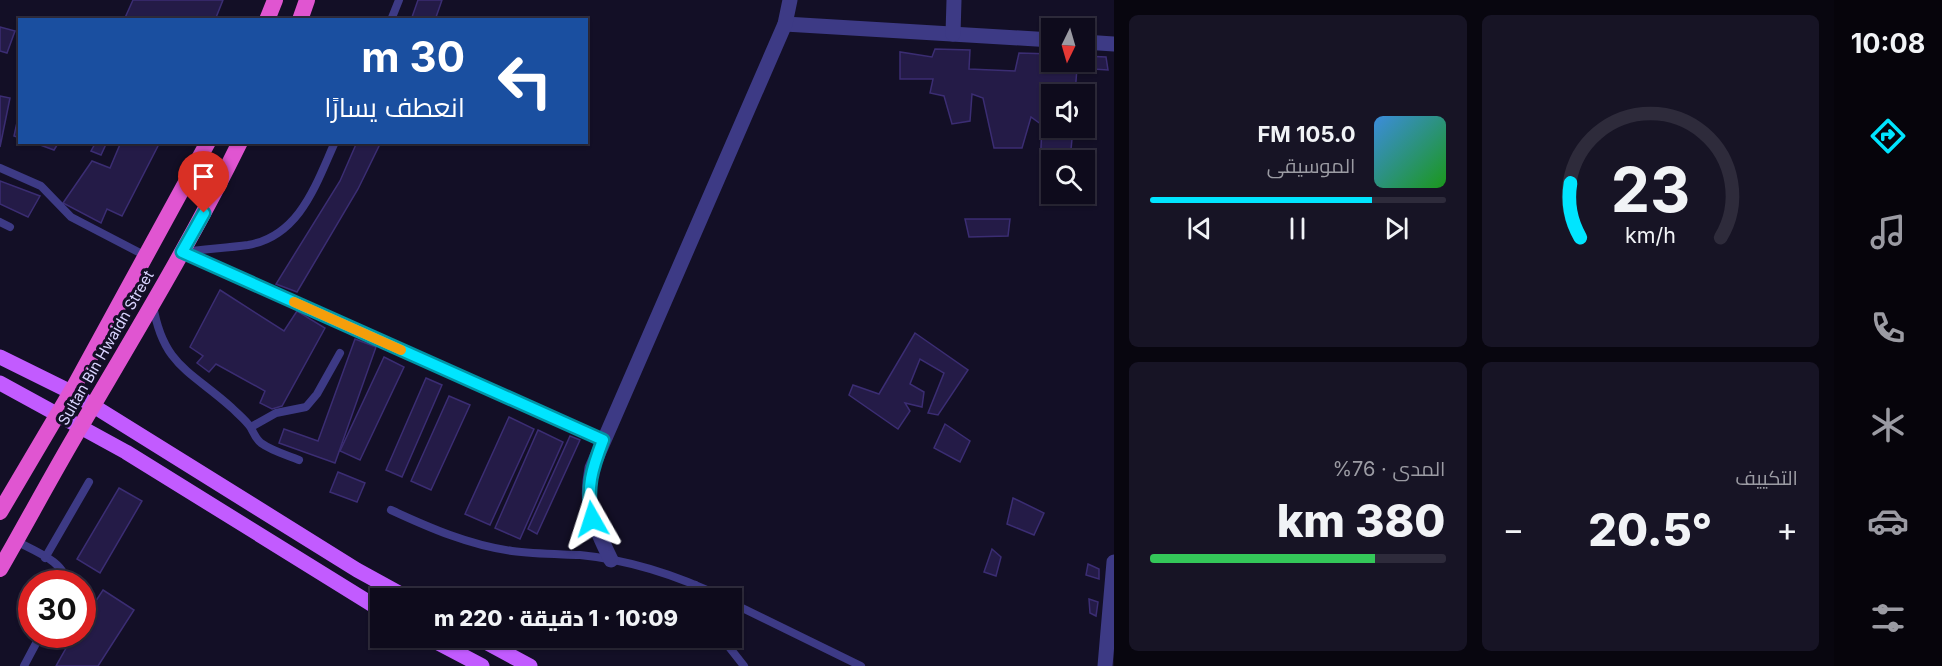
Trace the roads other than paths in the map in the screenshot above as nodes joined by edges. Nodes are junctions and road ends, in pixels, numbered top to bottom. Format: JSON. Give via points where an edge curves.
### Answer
{"nodes":[{"id":1,"x":275,"y":0,"type":"edge"},
{"id":2,"x":307,"y":0,"type":"edge"},
{"id":3,"x":399,"y":0,"type":"edge"},
{"id":4,"x":790,"y":0,"type":"edge"},
{"id":5,"x":954,"y":0,"type":"edge"},
{"id":6,"x":268,"y":18,"type":"edge"},
{"id":7,"x":301,"y":18,"type":"edge"},
{"id":8,"x":392,"y":18,"type":"edge"},
{"id":9,"x":785,"y":24,"type":"junction"},
{"id":10,"x":953,"y":34,"type":"junction"},
{"id":11,"x":1041,"y":39,"type":"edge"},
{"id":12,"x":1095,"y":43,"type":"edge"},
{"id":13,"x":1114,"y":44,"type":"edge"},
{"id":14,"x":207,"y":144,"type":"edge"},
{"id":15,"x":239,"y":144,"type":"edge"},
{"id":16,"x":334,"y":144,"type":"edge"},
{"id":17,"x":0,"y":168,"type":"edge"},
{"id":18,"x":0,"y":222,"type":"edge"},
{"id":19,"x":10,"y":227,"type":"dead end"},
{"id":20,"x":182,"y":252,"type":"junction"},
{"id":21,"x":146,"y":256,"type":"junction"},
{"id":22,"x":153,"y":305,"type":"junction"},
{"id":23,"x":340,"y":353,"type":"dead end"},
{"id":24,"x":0,"y":357,"type":"edge"},
{"id":25,"x":0,"y":383,"type":"edge"},
{"id":26,"x":70,"y":392,"type":"junction"},
{"id":27,"x":93,"y":406,"type":"junction"},
{"id":28,"x":58,"y":414,"type":"junction"},
{"id":29,"x":81,"y":426,"type":"junction"},
{"id":30,"x":251,"y":427,"type":"junction"},
{"id":31,"x":603,"y":440,"type":"junction"},
{"id":32,"x":299,"y":460,"type":"dead end"},
{"id":33,"x":89,"y":482,"type":"dead end"},
{"id":34,"x":391,"y":510,"type":"dead end"},
{"id":35,"x":0,"y":512,"type":"edge"},
{"id":36,"x":16,"y":541,"type":"junction"},
{"id":37,"x":45,"y":558,"type":"junction"},
{"id":38,"x":611,"y":560,"type":"junction"},
{"id":39,"x":1114,"y":562,"type":"edge"},
{"id":40,"x":0,"y":569,"type":"edge"},
{"id":41,"x":63,"y":570,"type":"edge"},
{"id":42,"x":694,"y":585,"type":"junction"},
{"id":43,"x":390,"y":588,"type":"edge"},
{"id":44,"x":696,"y":588,"type":"edge"},
{"id":45,"x":701,"y":588,"type":"edge"},
{"id":46,"x":370,"y":603,"type":"edge"},
{"id":47,"x":742,"y":608,"type":"edge"},
{"id":48,"x":34,"y":648,"type":"edge"},
{"id":49,"x":448,"y":648,"type":"edge"},
{"id":50,"x":497,"y":648,"type":"edge"},
{"id":51,"x":730,"y":648,"type":"edge"},
{"id":52,"x":24,"y":666,"type":"edge"},
{"id":53,"x":482,"y":666,"type":"edge"},
{"id":54,"x":530,"y":666,"type":"edge"},
{"id":55,"x":744,"y":666,"type":"edge"},
{"id":56,"x":861,"y":666,"type":"edge"},
{"id":57,"x":1105,"y":666,"type":"edge"}],
"edges":[{"from":1,"to":6,"type":"highway"},
{"from":2,"to":7,"type":"highway"},
{"from":3,"to":8,"type":"lane"},
{"from":4,"to":9,"type":"street"},
{"from":5,"to":10,"type":"street"},
{"from":9,"to":10,"type":"street"},
{"from":9,"to":31,"type":"street"},
{"from":10,"to":11,"type":"street"},
{"from":12,"to":13,"type":"street"},
{"from":14,"to":21,"type":"highway","name":"Sultan Bin Hwaidn Street"},
{"from":15,"to":20,"type":"highway","name":"Sultan Bin Hwaidn Street"},
{"from":16,"to":20,"type":"lane","via":[[304,207],[278,233],[249,244]]},
{"from":17,"to":21,"type":"lane","via":[[41,186],[71,217]]},
{"from":18,"to":19,"type":"lane"},
{"from":20,"to":22,"type":"highway","name":"Sultan Bin Hwaidn Street"},
{"from":20,"to":31,"type":"lane"},
{"from":21,"to":26,"type":"highway","name":"Sultan Bin Hwaidn Street"},
{"from":22,"to":27,"type":"highway","name":"Sultan Bin Hwaidn Street"},
{"from":22,"to":30,"type":"lane","via":[[159,334],[172,357]]},
{"from":23,"to":30,"type":"lane","via":[[306,406],[276,413]]},
{"from":24,"to":26,"type":"main road"},
{"from":25,"to":28,"type":"main road"},
{"from":26,"to":27,"type":"main road"},
{"from":26,"to":28,"type":"highway","name":"Sultan Bin Hwaidn Street"},
{"from":27,"to":29,"type":"highway","name":"Sultan Bin Hwaidn Street"},
{"from":27,"to":43,"type":"main road"},
{"from":28,"to":29,"type":"main road"},
{"from":28,"to":35,"type":"highway","name":"Sultan Bin Hwaidn Street"},
{"from":29,"to":36,"type":"highway","name":"Sultan Bin Hwaidn Street"},
{"from":29,"to":46,"type":"main road"},
{"from":30,"to":32,"type":"lane","via":[[264,445]]},
{"from":31,"to":38,"type":"street","via":[[592,468],[589,502],[592,519]]},
{"from":33,"to":37,"type":"lane"},
{"from":34,"to":38,"type":"lane","via":[[480,544],[512,551]]},
{"from":36,"to":37,"type":"lane"},
{"from":36,"to":40,"type":"highway","name":"Sultan Bin Hwaidn Street"},
{"from":37,"to":41,"type":"lane"},
{"from":38,"to":42,"type":"lane"},
{"from":39,"to":57,"type":"street"},
{"from":42,"to":44,"type":"lane"},
{"from":42,"to":45,"type":"lane"},
{"from":47,"to":56,"type":"lane"},
{"from":48,"to":52,"type":"lane"},
{"from":49,"to":53,"type":"main road"},
{"from":50,"to":54,"type":"main road"},
{"from":51,"to":55,"type":"lane"}]}
